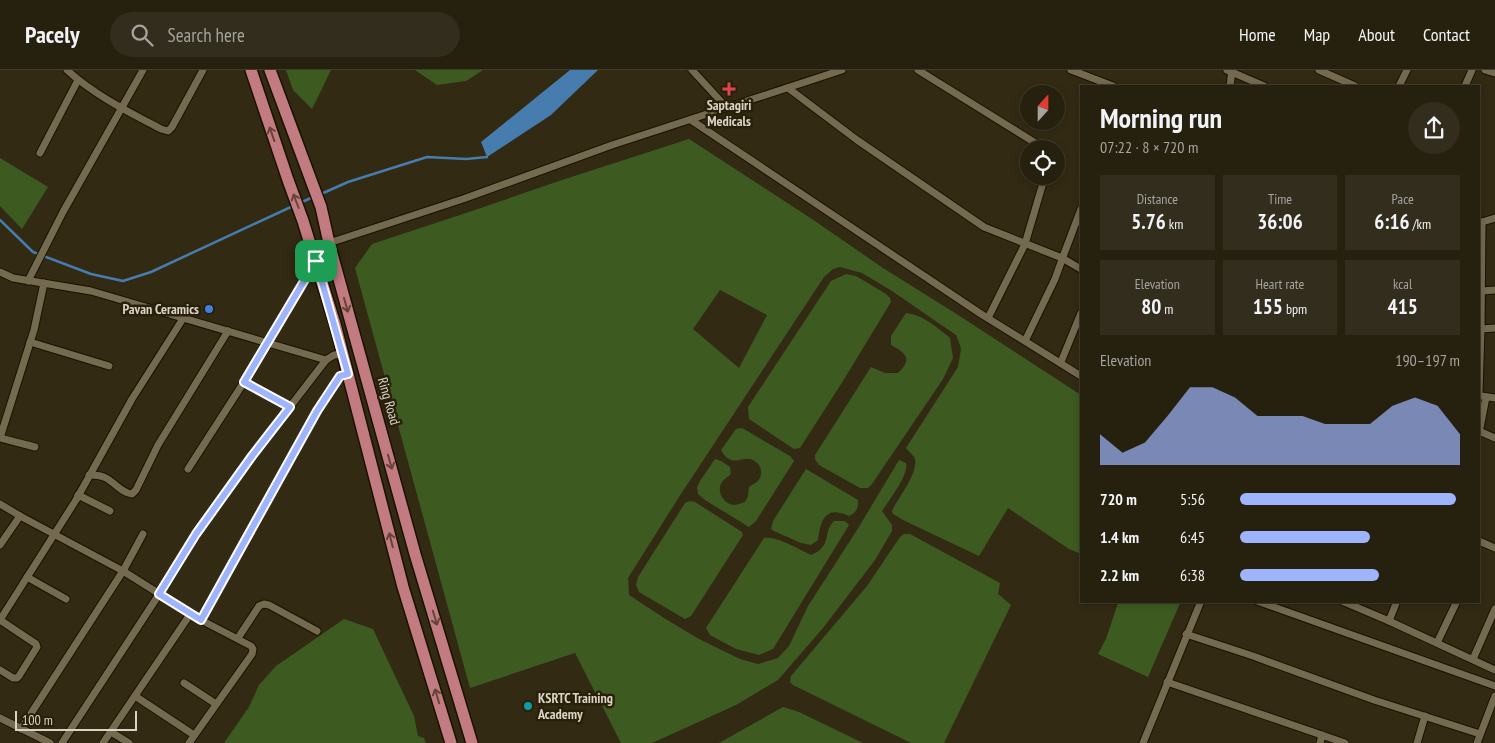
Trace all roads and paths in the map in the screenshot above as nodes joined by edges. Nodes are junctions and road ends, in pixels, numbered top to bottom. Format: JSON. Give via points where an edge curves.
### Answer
{"nodes":[{"id":1,"x":67,"y":70,"type":"edge"},
{"id":2,"x":144,"y":70,"type":"edge"},
{"id":3,"x":202,"y":70,"type":"edge"},
{"id":4,"x":251,"y":70,"type":"edge"},
{"id":5,"x":270,"y":70,"type":"edge"},
{"id":6,"x":692,"y":70,"type":"edge"},
{"id":7,"x":842,"y":70,"type":"edge"},
{"id":8,"x":918,"y":70,"type":"edge"},
{"id":9,"x":1071,"y":70,"type":"edge"},
{"id":10,"x":1319,"y":70,"type":"edge"},
{"id":11,"x":1407,"y":70,"type":"edge"},
{"id":12,"x":1472,"y":70,"type":"edge"},
{"id":13,"x":1485,"y":70,"type":"edge"},
{"id":14,"x":1231,"y":71,"type":"edge"},
{"id":15,"x":1495,"y":72,"type":"edge"},
{"id":16,"x":78,"y":80,"type":"junction"},
{"id":17,"x":1110,"y":85,"type":"edge"},
{"id":18,"x":1230,"y":85,"type":"edge"},
{"id":19,"x":1262,"y":85,"type":"edge"},
{"id":20,"x":1353,"y":85,"type":"edge"},
{"id":21,"x":1400,"y":85,"type":"edge"},
{"id":22,"x":1465,"y":85,"type":"edge"},
{"id":23,"x":788,"y":88,"type":"junction"},
{"id":24,"x":122,"y":108,"type":"junction"},
{"id":25,"x":727,"y":108,"type":"junction"},
{"id":26,"x":690,"y":120,"type":"junction"},
{"id":27,"x":1031,"y":140,"type":"edge"},
{"id":28,"x":40,"y":153,"type":"dead end"},
{"id":29,"x":1042,"y":185,"type":"edge"},
{"id":30,"x":1080,"y":212,"type":"edge"},
{"id":31,"x":1495,"y":218,"type":"edge"},
{"id":32,"x":1481,"y":222,"type":"edge"},
{"id":33,"x":329,"y":244,"type":"junction"},
{"id":34,"x":1025,"y":244,"type":"junction"},
{"id":35,"x":312,"y":249,"type":"junction"},
{"id":36,"x":1062,"y":258,"type":"junction"},
{"id":37,"x":316,"y":261,"type":"junction"},
{"id":38,"x":1080,"y":268,"type":"edge"},
{"id":39,"x":0,"y":274,"type":"edge"},
{"id":40,"x":28,"y":280,"type":"junction"},
{"id":41,"x":44,"y":283,"type":"junction"},
{"id":42,"x":1495,"y":290,"type":"edge"},
{"id":43,"x":1482,"y":291,"type":"junction"},
{"id":44,"x":1080,"y":315,"type":"edge"},
{"id":45,"x":184,"y":317,"type":"junction"},
{"id":46,"x":988,"y":318,"type":"junction"},
{"id":47,"x":1481,"y":328,"type":"junction"},
{"id":48,"x":1495,"y":328,"type":"edge"},
{"id":49,"x":228,"y":331,"type":"junction"},
{"id":50,"x":1025,"y":341,"type":"junction"},
{"id":51,"x":30,"y":342,"type":"junction"},
{"id":52,"x":267,"y":342,"type":"junction"},
{"id":53,"x":343,"y":354,"type":"junction"},
{"id":54,"x":326,"y":360,"type":"junction"},
{"id":55,"x":1060,"y":362,"type":"junction"},
{"id":56,"x":109,"y":366,"type":"dead end"},
{"id":57,"x":348,"y":374,"type":"junction"},
{"id":58,"x":1080,"y":375,"type":"edge"},
{"id":59,"x":244,"y":382,"type":"junction"},
{"id":60,"x":1481,"y":395,"type":"edge"},
{"id":61,"x":1495,"y":398,"type":"edge"},
{"id":62,"x":290,"y":407,"type":"junction"},
{"id":63,"x":1480,"y":414,"type":"edge"},
{"id":64,"x":1480,"y":432,"type":"edge"},
{"id":65,"x":1495,"y":438,"type":"edge"},
{"id":66,"x":35,"y":447,"type":"dead end"},
{"id":67,"x":188,"y":469,"type":"dead end"},
{"id":68,"x":89,"y":475,"type":"junction"},
{"id":69,"x":78,"y":495,"type":"junction"},
{"id":70,"x":0,"y":504,"type":"edge"},
{"id":71,"x":110,"y":511,"type":"dead end"},
{"id":72,"x":20,"y":516,"type":"junction"},
{"id":73,"x":55,"y":534,"type":"junction"},
{"id":74,"x":144,"y":534,"type":"dead end"},
{"id":75,"x":1480,"y":544,"type":"edge"},
{"id":76,"x":0,"y":545,"type":"edge"},
{"id":77,"x":1495,"y":548,"type":"edge"},
{"id":78,"x":123,"y":571,"type":"junction"},
{"id":79,"x":28,"y":577,"type":"junction"},
{"id":80,"x":159,"y":594,"type":"junction"},
{"id":81,"x":66,"y":599,"type":"dead end"},
{"id":82,"x":1200,"y":603,"type":"edge"},
{"id":83,"x":1263,"y":603,"type":"edge"},
{"id":84,"x":1347,"y":603,"type":"edge"},
{"id":85,"x":1396,"y":603,"type":"edge"},
{"id":86,"x":1455,"y":603,"type":"edge"},
{"id":87,"x":1495,"y":609,"type":"edge"},
{"id":88,"x":191,"y":613,"type":"junction"},
{"id":89,"x":201,"y":620,"type":"junction"},
{"id":90,"x":1389,"y":621,"type":"junction"},
{"id":91,"x":317,"y":631,"type":"dead end"},
{"id":92,"x":1186,"y":634,"type":"junction"},
{"id":93,"x":238,"y":638,"type":"junction"},
{"id":94,"x":1437,"y":644,"type":"junction"},
{"id":95,"x":1473,"y":659,"type":"junction"},
{"id":96,"x":0,"y":670,"type":"edge"},
{"id":97,"x":1495,"y":670,"type":"edge"},
{"id":98,"x":1168,"y":682,"type":"junction"},
{"id":99,"x":184,"y":684,"type":"dead end"},
{"id":100,"x":1495,"y":686,"type":"edge"},
{"id":101,"x":135,"y":696,"type":"junction"},
{"id":102,"x":1495,"y":696,"type":"edge"},
{"id":103,"x":216,"y":704,"type":"junction"},
{"id":104,"x":1424,"y":716,"type":"junction"},
{"id":105,"x":0,"y":718,"type":"edge"},
{"id":106,"x":21,"y":728,"type":"junction"},
{"id":107,"x":110,"y":732,"type":"junction"},
{"id":108,"x":194,"y":734,"type":"junction"},
{"id":109,"x":1480,"y":734,"type":"junction"},
{"id":110,"x":1321,"y":739,"type":"edge"},
{"id":111,"x":1145,"y":742,"type":"edge"},
{"id":112,"x":50,"y":743,"type":"edge"},
{"id":113,"x":62,"y":743,"type":"edge"},
{"id":114,"x":103,"y":743,"type":"edge"},
{"id":115,"x":129,"y":743,"type":"edge"},
{"id":116,"x":189,"y":743,"type":"edge"},
{"id":117,"x":451,"y":743,"type":"edge"},
{"id":118,"x":472,"y":743,"type":"edge"},
{"id":119,"x":1344,"y":743,"type":"edge"},
{"id":120,"x":1417,"y":743,"type":"edge"},
{"id":121,"x":1477,"y":743,"type":"edge"}],
"edges":[{"from":1,"to":16,"type":"street"},
{"from":2,"to":24,"type":"street"},
{"from":3,"to":24,"type":"street","via":[[168,131]]},
{"from":35,"to":4,"type":"main road","one_way":true},
{"from":5,"to":33,"type":"main road","name":"Ring Road","via":[[321,207]]},
{"from":6,"to":25,"type":"street"},
{"from":7,"to":23,"type":"street"},
{"from":8,"to":27,"type":"street"},
{"from":9,"to":17,"type":"street"},
{"from":10,"to":20,"type":"street"},
{"from":11,"to":21,"type":"street"},
{"from":12,"to":22,"type":"street"},
{"from":13,"to":15,"type":"street"},
{"from":14,"to":18,"type":"street"},
{"from":14,"to":19,"type":"street"},
{"from":16,"to":24,"type":"street"},
{"from":16,"to":28,"type":"street"},
{"from":23,"to":25,"type":"street"},
{"from":23,"to":34,"type":"street","via":[[856,140],[984,227]]},
{"from":24,"to":40,"type":"street"},
{"from":25,"to":26,"type":"street"},
{"from":26,"to":33,"type":"street"},
{"from":26,"to":46,"type":"street"},
{"from":29,"to":34,"type":"street"},
{"from":30,"to":36,"type":"street"},
{"from":31,"to":32,"type":"street"},
{"from":32,"to":43,"type":"street"},
{"from":33,"to":35,"type":"main road"},
{"from":33,"to":118,"type":"main road","name":"Ring Road","one_way":true},
{"from":34,"to":36,"type":"street"},
{"from":34,"to":46,"type":"street"},
{"from":35,"to":37,"type":"main road"},
{"from":36,"to":38,"type":"street"},
{"from":36,"to":50,"type":"street"},
{"from":37,"to":52,"type":"street"},
{"from":37,"to":53,"type":"main road"},
{"from":39,"to":40,"type":"street"},
{"from":40,"to":41,"type":"street"},
{"from":41,"to":45,"type":"street","via":[[92,291]]},
{"from":41,"to":51,"type":"street"},
{"from":42,"to":43,"type":"street"},
{"from":43,"to":47,"type":"street"},
{"from":44,"to":55,"type":"street"},
{"from":45,"to":49,"type":"street"},
{"from":45,"to":68,"type":"street"},
{"from":46,"to":50,"type":"street"},
{"from":47,"to":48,"type":"street"},
{"from":47,"to":60,"type":"street"},
{"from":49,"to":52,"type":"street"},
{"from":49,"to":68,"type":"street","via":[[158,445],[136,490],[127,494],[102,476]]},
{"from":50,"to":55,"type":"street"},
{"from":51,"to":56,"type":"street"},
{"from":51,"to":66,"type":"street","via":[[0,438]]},
{"from":52,"to":54,"type":"street"},
{"from":52,"to":59,"type":"street"},
{"from":53,"to":54,"type":"street"},
{"from":53,"to":57,"type":"main road"},
{"from":54,"to":62,"type":"street"},
{"from":55,"to":58,"type":"street"},
{"from":57,"to":89,"type":"street","via":[[340,376],[317,411]]},
{"from":117,"to":57,"type":"main road","one_way":true,"via":[[404,587]]},
{"from":59,"to":62,"type":"street"},
{"from":59,"to":67,"type":"street"},
{"from":60,"to":61,"type":"street"},
{"from":60,"to":63,"type":"street"},
{"from":62,"to":80,"type":"street","via":[[196,534]]},
{"from":64,"to":65,"type":"street"},
{"from":68,"to":69,"type":"street"},
{"from":69,"to":71,"type":"street"},
{"from":69,"to":73,"type":"street"},
{"from":70,"to":72,"type":"street"},
{"from":72,"to":73,"type":"street"},
{"from":72,"to":76,"type":"street"},
{"from":73,"to":78,"type":"street"},
{"from":73,"to":79,"type":"street"},
{"from":74,"to":78,"type":"street"},
{"from":75,"to":77,"type":"street"},
{"from":78,"to":80,"type":"street"},
{"from":78,"to":106,"type":"street"},
{"from":79,"to":81,"type":"street"},
{"from":79,"to":96,"type":"street","via":[[0,620],[36,644],[36,650],[20,676],[13,678]]},
{"from":80,"to":88,"type":"street"},
{"from":80,"to":113,"type":"street"},
{"from":82,"to":92,"type":"street"},
{"from":83,"to":100,"type":"street"},
{"from":84,"to":90,"type":"street"},
{"from":85,"to":90,"type":"street"},
{"from":86,"to":94,"type":"street"},
{"from":87,"to":95,"type":"street"},
{"from":88,"to":89,"type":"street"},
{"from":88,"to":101,"type":"street"},
{"from":89,"to":93,"type":"street"},
{"from":90,"to":94,"type":"street"},
{"from":91,"to":93,"type":"street","via":[[264,604]]},
{"from":92,"to":98,"type":"street"},
{"from":92,"to":104,"type":"street"},
{"from":93,"to":103,"type":"street","via":[[251,646],[252,654]]},
{"from":94,"to":95,"type":"street"},
{"from":95,"to":97,"type":"street"},
{"from":98,"to":110,"type":"street"},
{"from":98,"to":111,"type":"street"},
{"from":99,"to":103,"type":"street"},
{"from":101,"to":107,"type":"street"},
{"from":101,"to":108,"type":"street"},
{"from":102,"to":109,"type":"street"},
{"from":103,"to":108,"type":"street"},
{"from":104,"to":109,"type":"street"},
{"from":104,"to":120,"type":"street"},
{"from":105,"to":106,"type":"street"},
{"from":106,"to":112,"type":"street"},
{"from":107,"to":114,"type":"street"},
{"from":107,"to":115,"type":"street"},
{"from":108,"to":116,"type":"street"},
{"from":109,"to":121,"type":"street"},
{"from":110,"to":119,"type":"street"}]}
